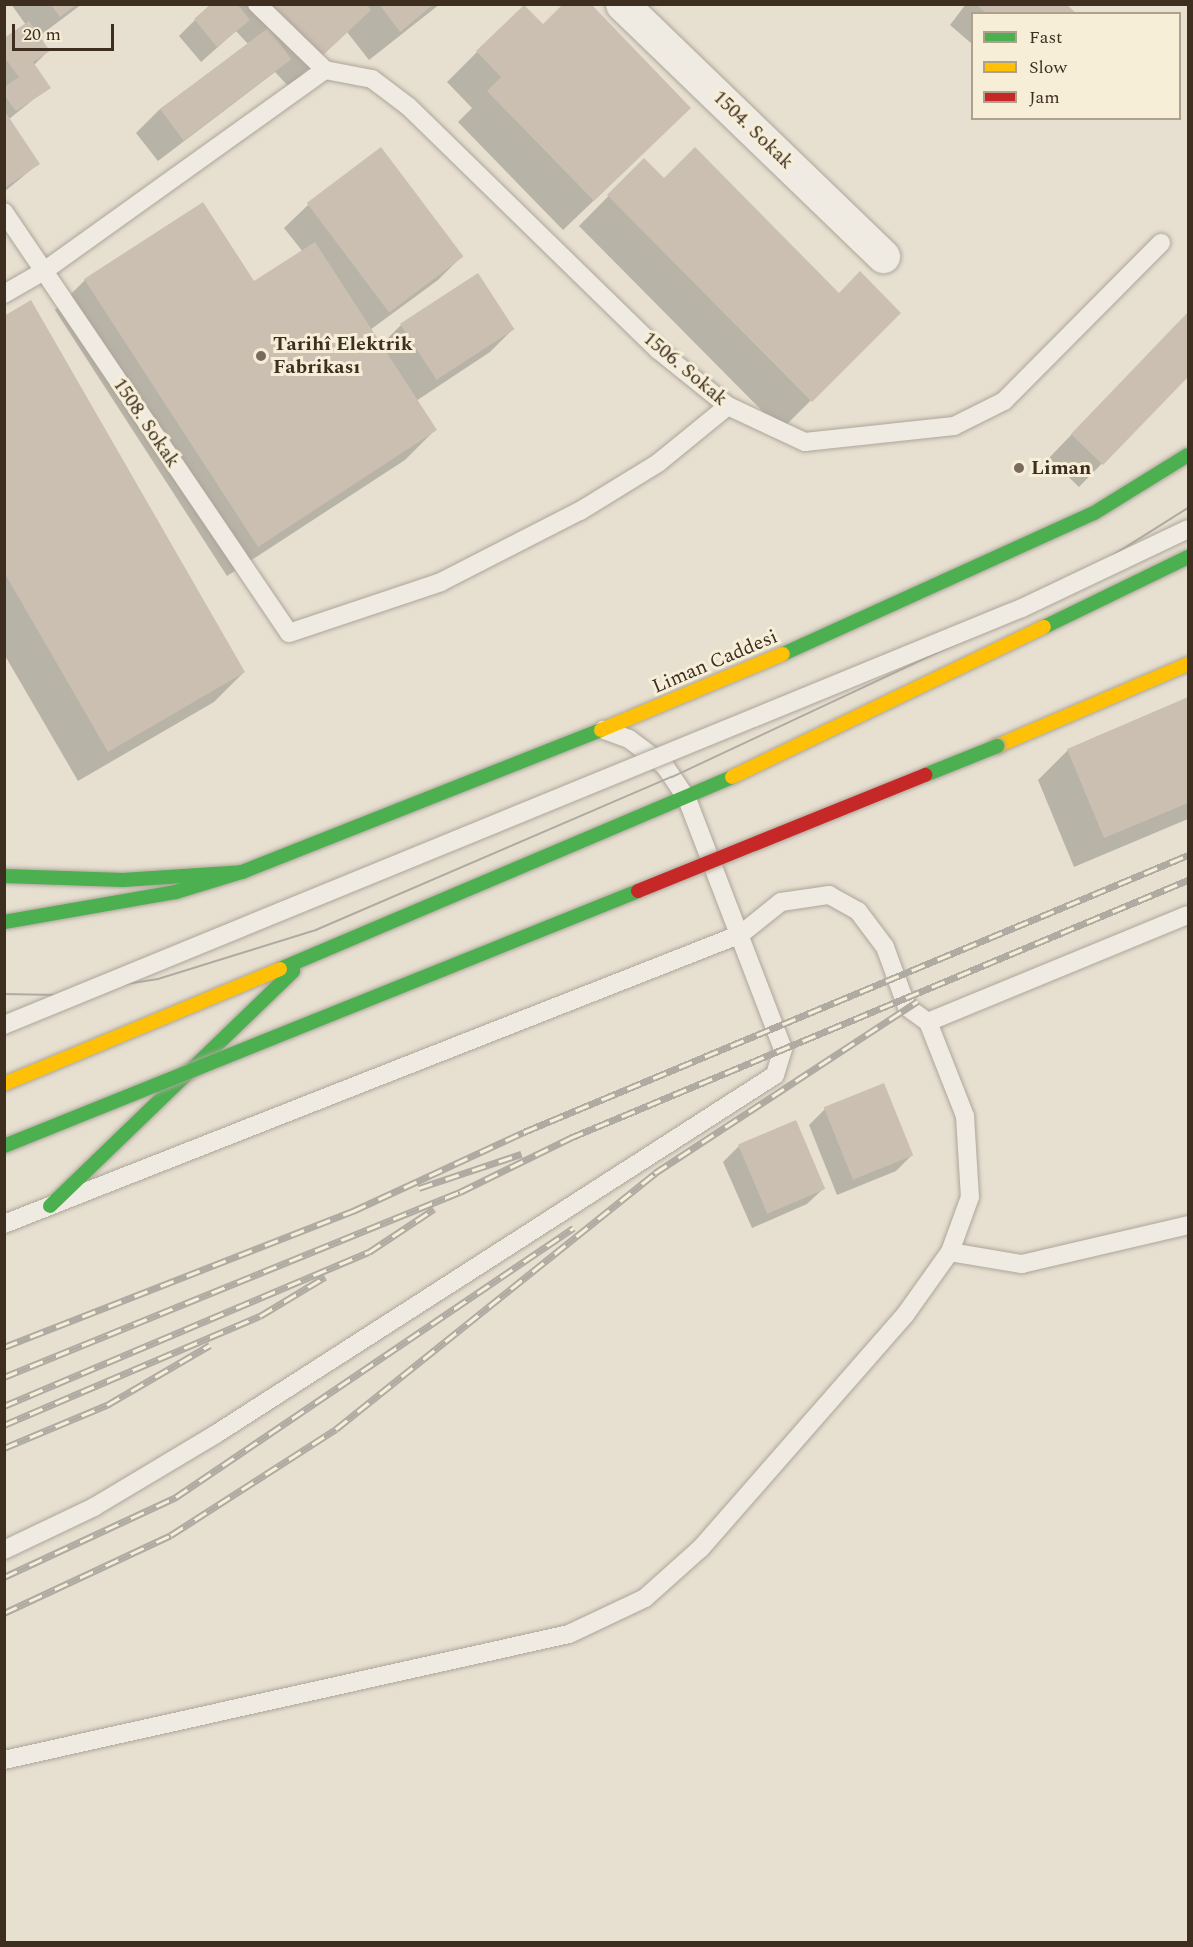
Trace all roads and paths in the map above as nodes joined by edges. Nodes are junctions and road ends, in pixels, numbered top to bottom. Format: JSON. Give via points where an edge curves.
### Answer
{"nodes":[{"id":1,"x":257,"y":4,"type":"edge"},
{"id":2,"x":622,"y":4,"type":"edge"},
{"id":3,"x":325,"y":70,"type":"junction"},
{"id":4,"x":4,"y":212,"type":"edge"},
{"id":5,"x":1161,"y":243,"type":"dead end"},
{"id":6,"x":883,"y":256,"type":"dead end"},
{"id":7,"x":44,"y":271,"type":"junction"},
{"id":8,"x":4,"y":294,"type":"edge"},
{"id":9,"x":728,"y":406,"type":"junction"},
{"id":10,"x":1188,"y":455,"type":"edge"},
{"id":11,"x":1188,"y":529,"type":"edge"},
{"id":12,"x":1188,"y":557,"type":"edge"},
{"id":13,"x":1188,"y":664,"type":"edge"},
{"id":14,"x":604,"y":729,"type":"junction"},
{"id":15,"x":687,"y":799,"type":"junction"},
{"id":16,"x":242,"y":872,"type":"junction"},
{"id":17,"x":4,"y":876,"type":"edge"},
{"id":18,"x":1188,"y":915,"type":"edge"},
{"id":19,"x":4,"y":922,"type":"edge"},
{"id":20,"x":741,"y":934,"type":"junction"},
{"id":21,"x":306,"y":958,"type":"junction"},
{"id":22,"x":928,"y":1022,"type":"junction"},
{"id":23,"x":4,"y":1026,"type":"edge"},
{"id":24,"x":4,"y":1084,"type":"edge"},
{"id":25,"x":4,"y":1146,"type":"edge"},
{"id":26,"x":50,"y":1206,"type":"junction"},
{"id":27,"x":4,"y":1224,"type":"edge"},
{"id":28,"x":1188,"y":1225,"type":"edge"},
{"id":29,"x":950,"y":1252,"type":"junction"},
{"id":30,"x":4,"y":1550,"type":"edge"},
{"id":31,"x":4,"y":1760,"type":"edge"}],
"edges":[{"from":1,"to":3,"type":"lane"},
{"from":2,"to":6,"type":"street","name":"1504. Sokak"},
{"from":3,"to":7,"type":"lane"},
{"from":3,"to":9,"type":"lane","name":"1506. Sokak","via":[[372,79],[409,107],[657,349]]},
{"from":4,"to":7,"type":"lane","name":"1508. Sokak"},
{"from":5,"to":9,"type":"lane","name":"1506. Sokak","via":[[1004,401],[954,426],[805,442]]},
{"from":7,"to":8,"type":"lane"},
{"from":7,"to":9,"type":"lane","name":"1508. Sokak","via":[[289,633],[441,582],[580,511],[658,463]]},
{"from":10,"to":14,"type":"main road","name":"Liman Caddesi","via":[[1094,513],[982,567],[696,693]]},
{"from":11,"to":23,"type":"lane","bridge":true,"via":[[1022,608]]},
{"from":12,"to":15,"type":"main road"},
{"from":13,"to":25,"type":"main road","bridge":true,"via":[[997,746]]},
{"from":14,"to":15,"type":"lane","via":[[629,739],[665,766]]},
{"from":14,"to":16,"type":"main road","name":"Liman Caddesi"},
{"from":15,"to":20,"type":"lane"},
{"from":15,"to":21,"type":"main road"},
{"from":16,"to":17,"type":"main road","via":[[123,880]]},
{"from":16,"to":19,"type":"main road","via":[[177,892]]},
{"from":18,"to":22,"type":"lane"},
{"from":20,"to":22,"type":"lane","via":[[781,902],[829,895],[841,900],[869,922],[885,947],[907,1007]]},
{"from":20,"to":26,"type":"lane"},
{"from":20,"to":30,"type":"lane","via":[[783,1049],[775,1075],[216,1434],[94,1507]]},
{"from":21,"to":24,"type":"main road"},
{"from":21,"to":26,"type":"main road"},
{"from":22,"to":29,"type":"lane","via":[[965,1116],[970,1197]]},
{"from":26,"to":27,"type":"lane"},
{"from":28,"to":29,"type":"lane","via":[[1022,1264]]},
{"from":29,"to":31,"type":"lane","via":[[905,1316],[701,1548],[645,1598],[569,1634]]}]}
